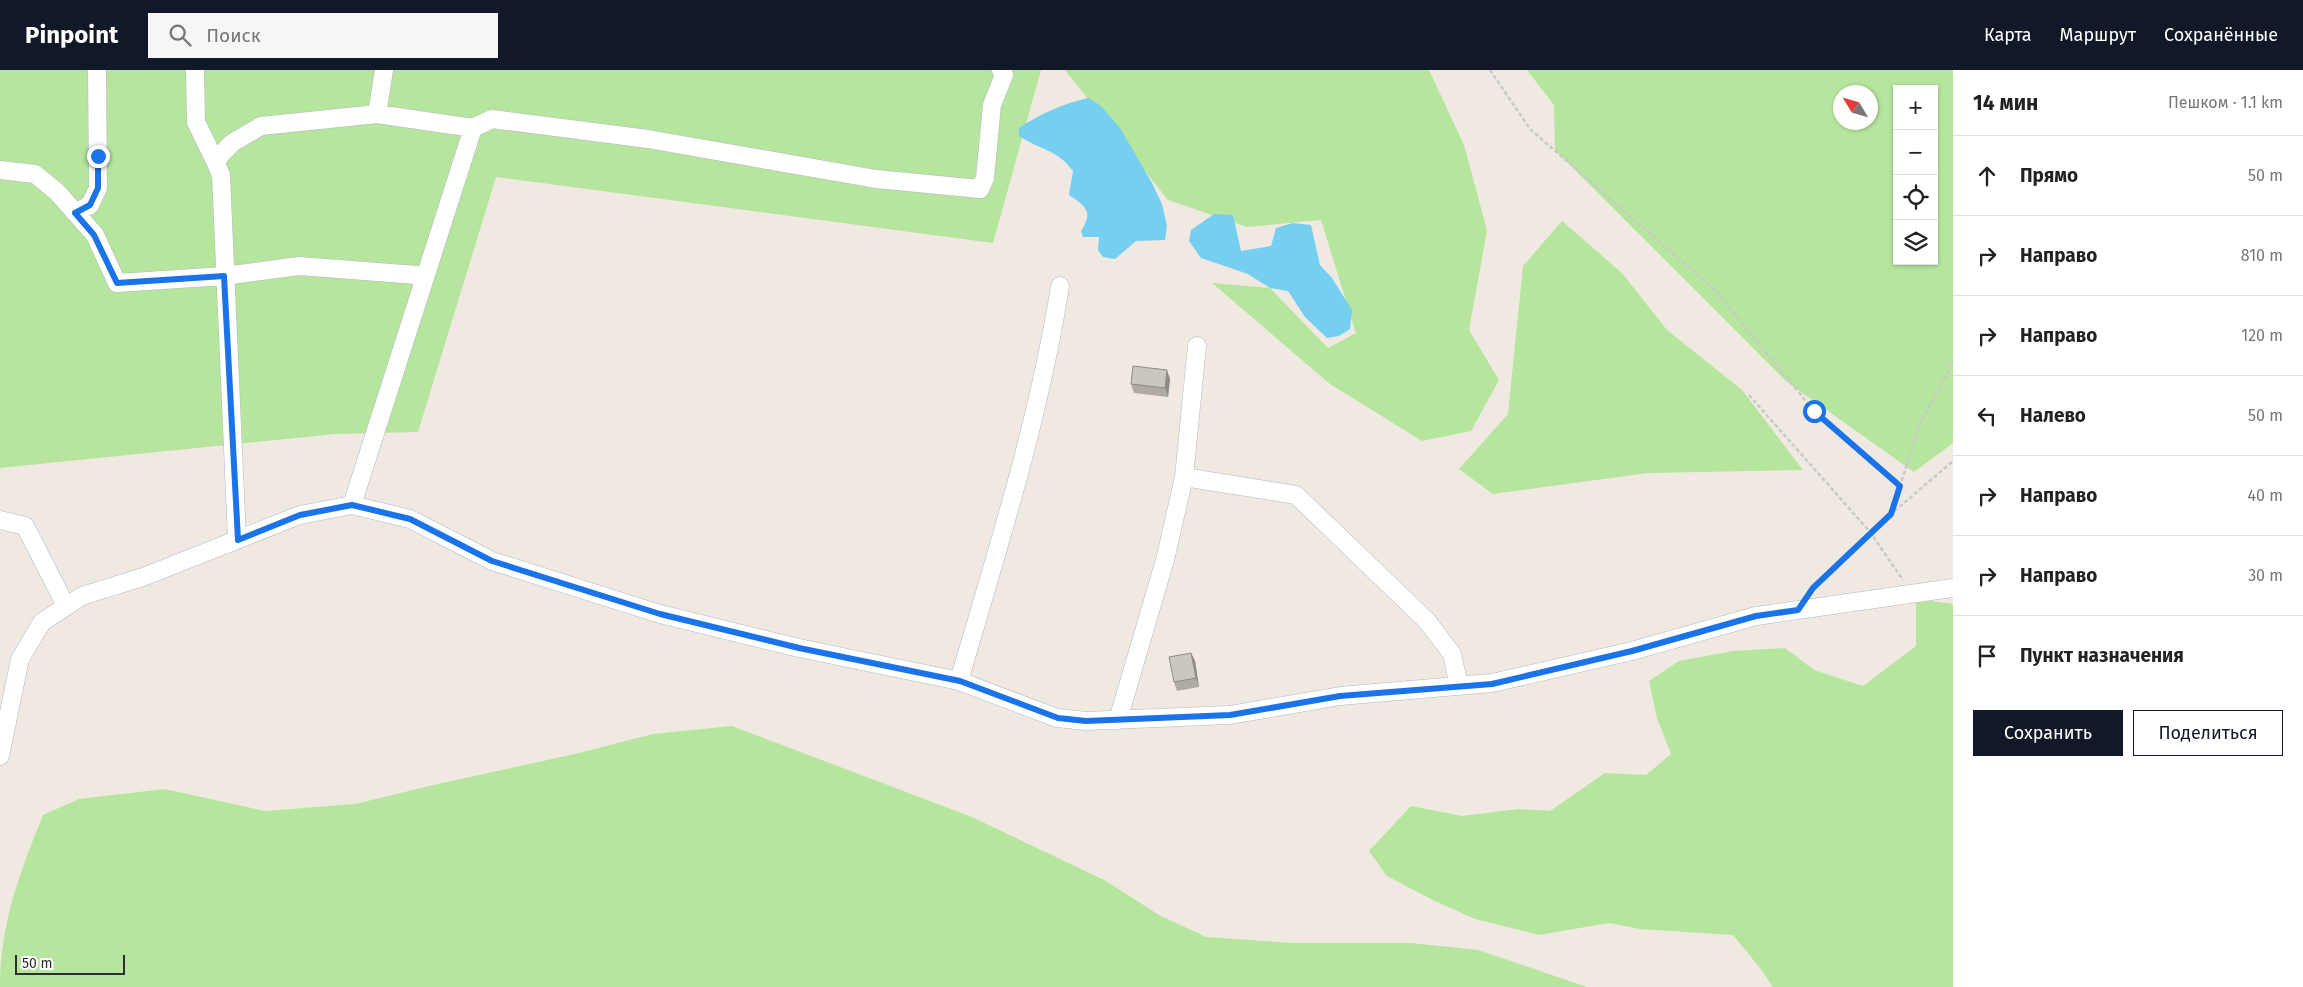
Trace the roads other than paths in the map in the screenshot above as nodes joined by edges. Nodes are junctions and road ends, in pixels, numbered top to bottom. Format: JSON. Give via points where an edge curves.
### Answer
{"nodes":[{"id":1,"x":97,"y":70,"type":"edge"},
{"id":2,"x":195,"y":70,"type":"edge"},
{"id":3,"x":384,"y":70,"type":"edge"},
{"id":4,"x":1001,"y":70,"type":"edge"},
{"id":5,"x":377,"y":114,"type":"junction"},
{"id":6,"x":473,"y":128,"type":"junction"},
{"id":7,"x":215,"y":161,"type":"junction"},
{"id":8,"x":0,"y":170,"type":"edge"},
{"id":9,"x":75,"y":213,"type":"junction"},
{"id":10,"x":224,"y":276,"type":"junction"},
{"id":11,"x":423,"y":283,"type":"junction"},
{"id":12,"x":1060,"y":286,"type":"dead end"},
{"id":13,"x":1197,"y":346,"type":"dead end"},
{"id":14,"x":1184,"y":477,"type":"junction"},
{"id":15,"x":352,"y":505,"type":"junction"},
{"id":16,"x":0,"y":520,"type":"edge"},
{"id":17,"x":238,"y":540,"type":"junction"},
{"id":18,"x":1953,"y":588,"type":"edge"},
{"id":19,"x":66,"y":606,"type":"junction"},
{"id":20,"x":960,"y":681,"type":"junction"},
{"id":21,"x":1459,"y":686,"type":"junction"},
{"id":22,"x":1118,"y":720,"type":"junction"},
{"id":23,"x":0,"y":756,"type":"edge"}],
"edges":[{"from":1,"to":9,"type":"street","via":[[98,188],[90,205]]},
{"from":2,"to":7,"type":"street","via":[[196,122]]},
{"from":3,"to":5,"type":"street"},
{"from":4,"to":6,"type":"street","via":[[1004,75],[992,105],[985,178],[980,189],[876,179],[648,139],[492,119]]},
{"from":5,"to":6,"type":"street"},
{"from":5,"to":7,"type":"street","via":[[261,126],[232,142]]},
{"from":6,"to":11,"type":"street"},
{"from":7,"to":10,"type":"street","via":[[221,174]]},
{"from":8,"to":9,"type":"street","via":[[36,174]]},
{"from":9,"to":10,"type":"street","via":[[94,235],[117,283]]},
{"from":10,"to":11,"type":"street","via":[[299,266],[417,275]]},
{"from":10,"to":17,"type":"street"},
{"from":11,"to":15,"type":"street"},
{"from":12,"to":20,"type":"street","via":[[1026,451]]},
{"from":13,"to":14,"type":"street"},
{"from":14,"to":21,"type":"street","via":[[1296,495],[1427,621],[1452,654]]},
{"from":14,"to":22,"type":"street","via":[[1166,560]]},
{"from":15,"to":17,"type":"street","via":[[300,515]]},
{"from":15,"to":20,"type":"street","via":[[410,519],[492,561],[660,614],[799,648]]},
{"from":16,"to":19,"type":"street","via":[[25,526]]},
{"from":17,"to":19,"type":"street","via":[[143,577],[82,596]]},
{"from":18,"to":21,"type":"street","via":[[1756,616],[1632,651],[1492,684]]},
{"from":19,"to":23,"type":"street","via":[[42,622],[20,658]]},
{"from":20,"to":22,"type":"street","via":[[1058,718]]},
{"from":21,"to":22,"type":"street","via":[[1340,696],[1230,715]]}]}
